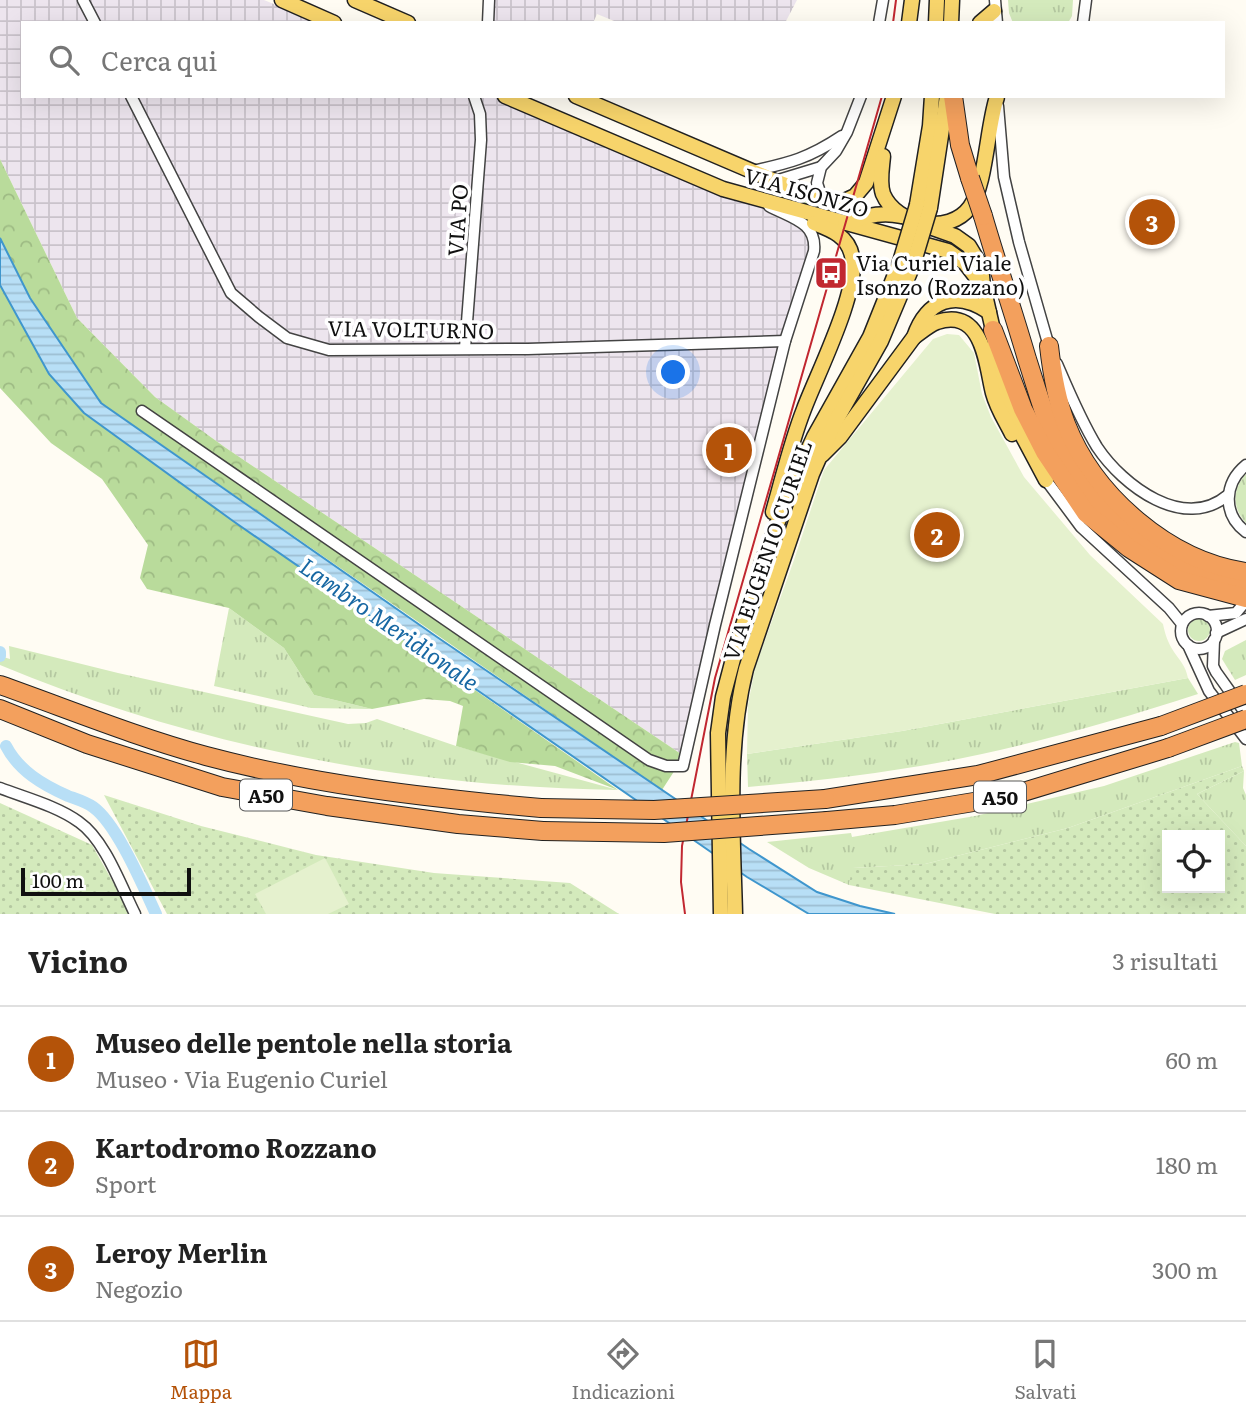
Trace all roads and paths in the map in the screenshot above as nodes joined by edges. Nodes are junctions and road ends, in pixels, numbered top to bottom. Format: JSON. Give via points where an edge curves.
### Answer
{"nodes":[{"id":1,"x":83,"y":0,"type":"edge"},
{"id":2,"x":282,"y":0,"type":"edge"},
{"id":3,"x":355,"y":0,"type":"edge"},
{"id":4,"x":489,"y":0,"type":"edge"},
{"id":5,"x":883,"y":0,"type":"edge"},
{"id":6,"x":912,"y":0,"type":"edge"},
{"id":7,"x":937,"y":0,"type":"edge"},
{"id":8,"x":952,"y":0,"type":"edge"},
{"id":9,"x":1086,"y":0,"type":"edge"},
{"id":10,"x":93,"y":21,"type":"edge"},
{"id":11,"x":329,"y":21,"type":"edge"},
{"id":12,"x":403,"y":21,"type":"edge"},
{"id":13,"x":488,"y":21,"type":"edge"},
{"id":14,"x":879,"y":21,"type":"edge"},
{"id":15,"x":909,"y":21,"type":"edge"},
{"id":16,"x":946,"y":21,"type":"edge"},
{"id":17,"x":946,"y":21,"type":"edge"},
{"id":18,"x":1083,"y":21,"type":"edge"},
{"id":19,"x":132,"y":98,"type":"edge"},
{"id":20,"x":475,"y":98,"type":"edge"},
{"id":21,"x":510,"y":98,"type":"edge"},
{"id":22,"x":581,"y":98,"type":"edge"},
{"id":23,"x":860,"y":98,"type":"edge"},
{"id":24,"x":893,"y":98,"type":"edge"},
{"id":25,"x":932,"y":98,"type":"edge"},
{"id":26,"x":947,"y":98,"type":"edge"},
{"id":27,"x":953,"y":98,"type":"edge"},
{"id":28,"x":997,"y":98,"type":"edge"},
{"id":29,"x":997,"y":98,"type":"edge"},
{"id":30,"x":888,"y":116,"type":"junction"},
{"id":31,"x":847,"y":132,"type":"junction"},
{"id":32,"x":821,"y":167,"type":"junction"},
{"id":33,"x":752,"y":171,"type":"junction"},
{"id":34,"x":775,"y":181,"type":"junction"},
{"id":35,"x":723,"y":189,"type":"junction"},
{"id":36,"x":751,"y":197,"type":"junction"},
{"id":37,"x":822,"y":198,"type":"junction"},
{"id":38,"x":924,"y":207,"type":"junction"},
{"id":39,"x":903,"y":217,"type":"junction"},
{"id":40,"x":845,"y":223,"type":"junction"},
{"id":41,"x":921,"y":224,"type":"junction"},
{"id":42,"x":907,"y":264,"type":"junction"},
{"id":43,"x":983,"y":286,"type":"junction"},
{"id":44,"x":989,"y":312,"type":"junction"},
{"id":45,"x":993,"y":330,"type":"junction"},
{"id":46,"x":914,"y":337,"type":"junction"},
{"id":47,"x":785,"y":341,"type":"junction"},
{"id":48,"x":1049,"y":346,"type":"junction"},
{"id":49,"x":466,"y":348,"type":"junction"},
{"id":50,"x":142,"y":411,"type":"dead end"},
{"id":51,"x":819,"y":459,"type":"junction"},
{"id":52,"x":1246,"y":466,"type":"edge"},
{"id":53,"x":1046,"y":480,"type":"junction"},
{"id":54,"x":1228,"y":495,"type":"junction"},
{"id":55,"x":1246,"y":531,"type":"edge"},
{"id":56,"x":762,"y":562,"type":"junction"},
{"id":57,"x":1236,"y":581,"type":"edge"},
{"id":58,"x":1246,"y":600,"type":"edge"},
{"id":59,"x":1208,"y":616,"type":"junction"},
{"id":60,"x":1246,"y":619,"type":"edge"},
{"id":61,"x":1182,"y":624,"type":"junction"},
{"id":62,"x":1215,"y":636,"type":"junction"},
{"id":63,"x":1188,"y":645,"type":"junction"},
{"id":64,"x":0,"y":684,"type":"edge"},
{"id":65,"x":1246,"y":694,"type":"edge"},
{"id":66,"x":0,"y":709,"type":"edge"},
{"id":67,"x":1246,"y":716,"type":"edge"},
{"id":68,"x":1246,"y":738,"type":"edge"},
{"id":69,"x":726,"y":779,"type":"junction"},
{"id":70,"x":0,"y":788,"type":"edge"},
{"id":71,"x":728,"y":911,"type":"edge"},
{"id":72,"x":135,"y":914,"type":"edge"}],
"edges":[{"from":1,"to":10,"type":"street"},
{"from":2,"to":11,"type":"main road"},
{"from":3,"to":12,"type":"main road"},
{"from":4,"to":13,"type":"street"},
{"from":5,"to":14,"type":"street"},
{"from":6,"to":15,"type":"main road"},
{"from":7,"to":16,"type":"main road"},
{"from":8,"to":17,"type":"main road"},
{"from":9,"to":18,"type":"street"},
{"from":19,"to":49,"type":"street","name":"VIA VOLTURNO","via":[[231,293],[259,317],[288,338],[329,350]]},
{"from":20,"to":49,"type":"street","name":"VIA PO","via":[[481,140]]},
{"from":21,"to":35,"type":"main road","name":"VIA ISONZO"},
{"from":22,"to":33,"type":"main road","name":"VIA ISONZO"},
{"from":23,"to":31,"type":"street"},
{"from":24,"to":30,"type":"main road"},
{"from":25,"to":38,"type":"main road","name":"VIA EUGENIO CURIEL"},
{"from":26,"to":38,"type":"main road","name":"VIA EUGENIO CURIEL"},
{"from":27,"to":57,"type":"highway","bridge":true,"via":[[970,178],[1043,411],[1064,459],[1098,504],[1137,539],[1207,576]]},
{"from":28,"to":41,"type":"main road","via":[[978,194],[964,213],[951,220]]},
{"from":29,"to":48,"type":"street","via":[[1004,177]]},
{"from":30,"to":37,"type":"main road","name":"VIA ISONZO","via":[[866,183],[855,197],[840,202]]},
{"from":30,"to":39,"type":"main road","via":[[882,191]]},
{"from":31,"to":32,"type":"street"},
{"from":31,"to":33,"type":"street","via":[[816,154]]},
{"from":32,"to":34,"type":"street"},
{"from":32,"to":37,"type":"street","via":[[817,183]]},
{"from":33,"to":34,"type":"main road","name":"VIA ISONZO"},
{"from":34,"to":35,"type":"main road","name":"VIA ISONZO"},
{"from":34,"to":37,"type":"main road","name":"VIA ISONZO"},
{"from":35,"to":36,"type":"main road","name":"VIA ISONZO"},
{"from":36,"to":40,"type":"main road","name":"VIA ISONZO"},
{"from":36,"to":47,"type":"street","via":[[809,227],[815,238]]},
{"from":36,"to":56,"type":"main road","via":[[842,236],[853,268],[839,323],[803,411]]},
{"from":38,"to":42,"type":"main road","name":"VIA EUGENIO CURIEL","bridge":true},
{"from":39,"to":40,"type":"main road","via":[[887,212]]},
{"from":39,"to":41,"type":"main road"},
{"from":40,"to":43,"type":"main road","name":"VIA ISONZO","via":[[948,251],[965,263]]},
{"from":41,"to":43,"type":"main road","via":[[969,246],[981,266]]},
{"from":42,"to":51,"type":"main road","name":"VIA EUGENIO CURIEL","via":[[881,341]]},
{"from":42,"to":56,"type":"main road","name":"VIA EUGENIO CURIEL","via":[[814,437]]},
{"from":43,"to":44,"type":"main road"},
{"from":44,"to":45,"type":"main road"},
{"from":44,"to":46,"type":"main road","via":[[960,299],[940,304],[919,322]]},
{"from":45,"to":53,"type":"main road","via":[[1002,391]]},
{"from":45,"to":57,"type":"highway","via":[[1028,420],[1086,513],[1153,566],[1179,580]]},
{"from":46,"to":51,"type":"main road"},
{"from":46,"to":53,"type":"main road","via":[[945,321],[964,325],[977,336],[998,408]]},
{"from":47,"to":49,"type":"street","name":"VIA VOLTURNO"},
{"from":47,"to":50,"type":"street","via":[[683,766],[649,760]]},
{"from":48,"to":54,"type":"street","via":[[1081,419],[1121,474],[1173,507],[1198,510]]},
{"from":48,"to":57,"type":"highway","via":[[1055,390],[1067,426],[1102,485],[1164,539]]},
{"from":51,"to":69,"type":"main road","name":"VIA EUGENIO CURIEL","via":[[746,669]]},
{"from":52,"to":54,"type":"street","via":[[1231,482]]},
{"from":53,"to":61,"type":"street","via":[[1081,527]]},
{"from":54,"to":55,"type":"street","via":[[1233,518]]},
{"from":56,"to":69,"type":"main road","name":"VIA EUGENIO CURIEL","via":[[723,696],[718,733]]},
{"from":57,"to":58,"type":"highway"},
{"from":58,"to":59,"type":"street","via":[[1236,613]]},
{"from":59,"to":61,"type":"street","via":[[1193,614]]},
{"from":59,"to":62,"type":"street","via":[[1215,623]]},
{"from":60,"to":62,"type":"street"},
{"from":61,"to":63,"type":"street","via":[[1181,635]]},
{"from":62,"to":63,"type":"street","via":[[1210,645],[1199,649]]},
{"from":62,"to":67,"type":"street","via":[[1213,666]]},
{"from":63,"to":68,"type":"street","via":[[1209,691]]},
{"from":64,"to":65,"type":"highway","number":"A50","bridge":true,"via":[[205,756],[281,773],[387,792],[541,808],[654,810],[825,799],[978,775],[1161,726]]},
{"from":66,"to":67,"type":"highway","number":"A50","bridge":true,"via":[[87,744],[222,787],[445,822],[543,831],[664,833],[895,815],[1010,796],[1168,748]]},
{"from":69,"to":71,"type":"main road","name":"VIA EUGENIO CURIEL","bridge":true},
{"from":70,"to":72,"type":"street","via":[[66,815],[88,830]]}]}
